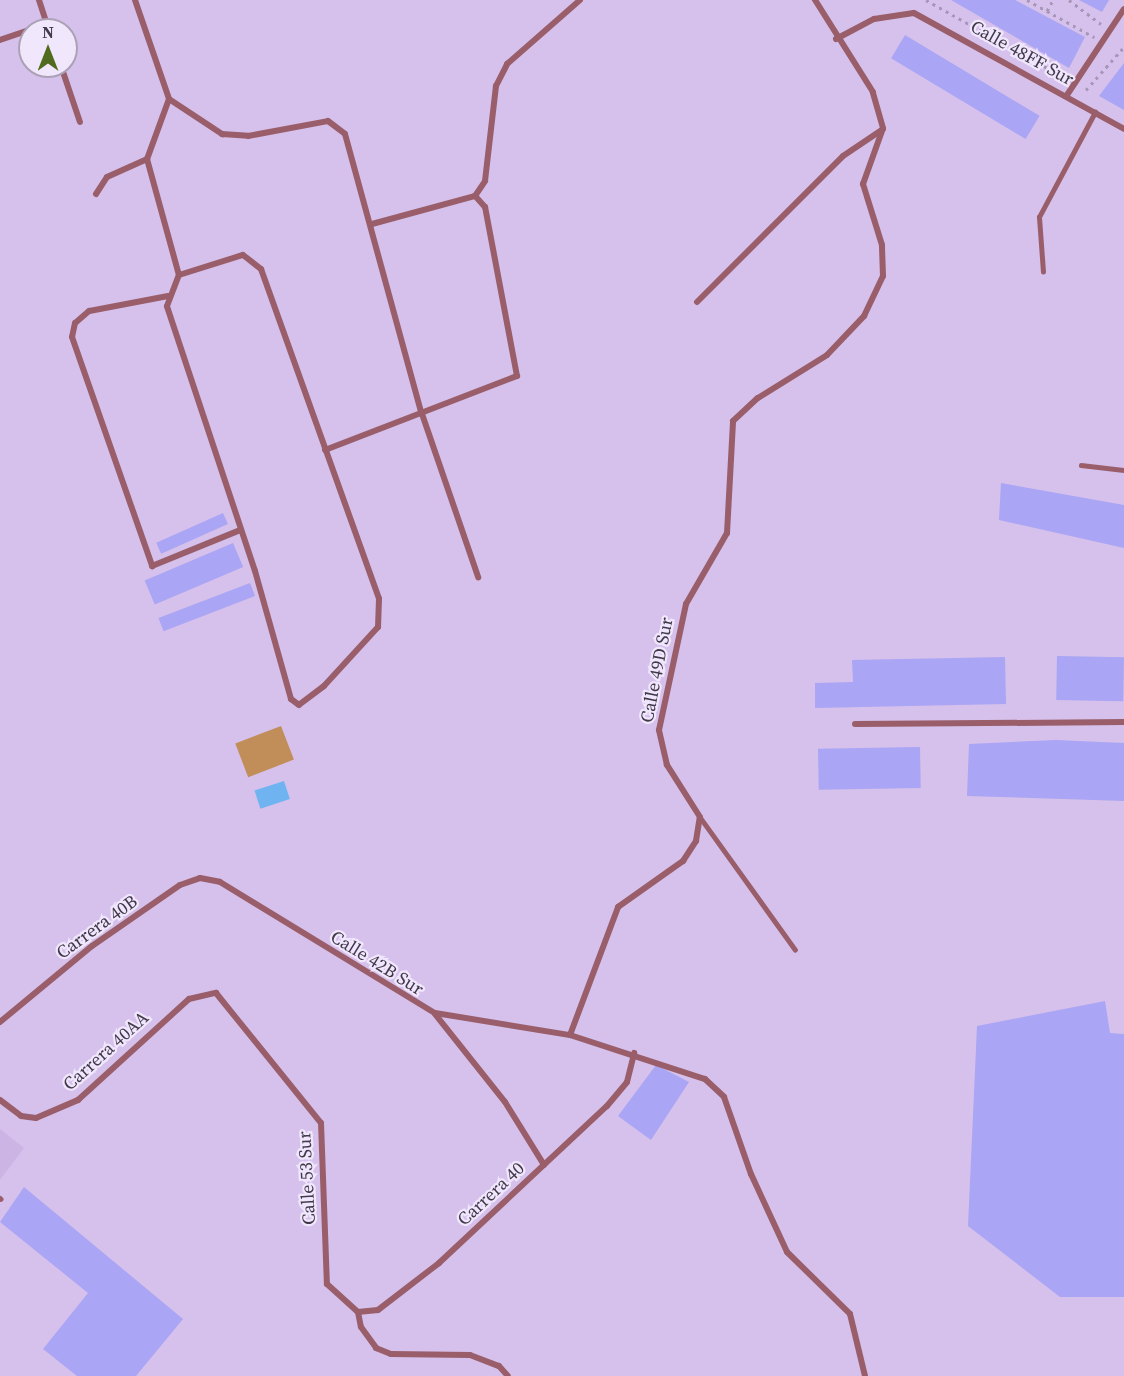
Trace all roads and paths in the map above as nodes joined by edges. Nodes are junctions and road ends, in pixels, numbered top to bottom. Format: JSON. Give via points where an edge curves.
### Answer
{"nodes":[{"id":1,"x":39,"y":0,"type":"edge"},
{"id":2,"x":135,"y":0,"type":"edge"},
{"id":3,"x":580,"y":0,"type":"edge"},
{"id":4,"x":815,"y":0,"type":"edge"},
{"id":5,"x":926,"y":0,"type":"edge"},
{"id":6,"x":1027,"y":0,"type":"edge"},
{"id":7,"x":1053,"y":0,"type":"edge"},
{"id":8,"x":1069,"y":0,"type":"edge"},
{"id":9,"x":1124,"y":9,"type":"edge"},
{"id":10,"x":1047,"y":11,"type":"junction"},
{"id":11,"x":45,"y":18,"type":"edge"},
{"id":12,"x":1092,"y":20,"type":"dead end"},
{"id":13,"x":18,"y":35,"type":"edge"},
{"id":14,"x":836,"y":39,"type":"junction"},
{"id":15,"x":0,"y":40,"type":"edge"},
{"id":16,"x":1102,"y":42,"type":"junction"},
{"id":17,"x":1124,"y":47,"type":"edge"},
{"id":18,"x":65,"y":78,"type":"edge"},
{"id":19,"x":1075,"y":83,"type":"junction"},
{"id":20,"x":1067,"y":95,"type":"junction"},
{"id":21,"x":169,"y":99,"type":"junction"},
{"id":22,"x":1077,"y":101,"type":"junction"},
{"id":23,"x":1095,"y":112,"type":"junction"},
{"id":24,"x":80,"y":122,"type":"dead end"},
{"id":25,"x":883,"y":128,"type":"junction"},
{"id":26,"x":1124,"y":129,"type":"edge"},
{"id":27,"x":147,"y":159,"type":"junction"},
{"id":28,"x":96,"y":194,"type":"dead end"},
{"id":29,"x":475,"y":196,"type":"junction"},
{"id":30,"x":372,"y":224,"type":"junction"},
{"id":31,"x":1043,"y":272,"type":"dead end"},
{"id":32,"x":178,"y":275,"type":"junction"},
{"id":33,"x":168,"y":296,"type":"junction"},
{"id":34,"x":697,"y":302,"type":"dead end"},
{"id":35,"x":421,"y":411,"type":"junction"},
{"id":36,"x":325,"y":450,"type":"junction"},
{"id":37,"x":1081,"y":465,"type":"dead end"},
{"id":38,"x":1124,"y":470,"type":"edge"},
{"id":39,"x":240,"y":530,"type":"junction"},
{"id":40,"x":478,"y":578,"type":"dead end"},
{"id":41,"x":1124,"y":722,"type":"edge"},
{"id":42,"x":855,"y":724,"type":"dead end"},
{"id":43,"x":700,"y":817,"type":"junction"},
{"id":44,"x":220,"y":882,"type":"joint"},
{"id":45,"x":795,"y":949,"type":"dead end"},
{"id":46,"x":204,"y":991,"type":"joint"},
{"id":47,"x":435,"y":1013,"type":"junction"},
{"id":48,"x":0,"y":1022,"type":"edge"},
{"id":49,"x":570,"y":1035,"type":"junction"},
{"id":50,"x":634,"y":1053,"type":"junction"},
{"id":51,"x":0,"y":1100,"type":"edge"},
{"id":52,"x":544,"y":1165,"type":"junction"},
{"id":53,"x":358,"y":1312,"type":"junction"},
{"id":54,"x":508,"y":1376,"type":"edge"},
{"id":55,"x":865,"y":1376,"type":"edge"}],
"edges":[{"from":1,"to":11,"type":"street"},
{"from":2,"to":21,"type":"street"},
{"from":3,"to":29,"type":"street","via":[[507,64],[496,86],[485,181]]},
{"from":4,"to":14,"type":"street"},
{"from":5,"to":19,"type":"path"},
{"from":6,"to":10,"type":"path"},
{"from":7,"to":10,"type":"path"},
{"from":8,"to":12,"type":"path"},
{"from":9,"to":16,"type":"street"},
{"from":10,"to":16,"type":"path"},
{"from":13,"to":15,"type":"street"},
{"from":14,"to":20,"type":"street","name":"Calle 48FF Sur","via":[[874,19],[914,13]]},
{"from":14,"to":25,"type":"street","via":[[873,92]]},
{"from":16,"to":19,"type":"street"},
{"from":17,"to":22,"type":"path"},
{"from":18,"to":24,"type":"street"},
{"from":19,"to":20,"type":"street"},
{"from":20,"to":22,"type":"street","name":"Calle 48FF Sur"},
{"from":21,"to":27,"type":"street"},
{"from":21,"to":30,"type":"street","via":[[222,134],[248,136],[328,121],[337,125]]},
{"from":22,"to":23,"type":"street","name":"Calle 48FF Sur"},
{"from":23,"to":26,"type":"street","name":"Calle 48FF Sur"},
{"from":23,"to":31,"type":"lane","via":[[1039,218]]},
{"from":25,"to":34,"type":"street","via":[[843,156]]},
{"from":25,"to":43,"type":"street","name":"Calle 49D Sur","via":[[863,184],[882,245],[884,276],[864,316],[827,355],[758,398],[733,421],[727,532],[686,604],[659,730],[668,765]]},
{"from":27,"to":28,"type":"street","via":[[106,177]]},
{"from":27,"to":32,"type":"street"},
{"from":29,"to":30,"type":"street"},
{"from":29,"to":35,"type":"street","via":[[485,207],[517,376]]},
{"from":30,"to":35,"type":"street"},
{"from":32,"to":33,"type":"street"},
{"from":32,"to":36,"type":"street","via":[[243,255],[254,259]]},
{"from":33,"to":39,"type":"street","via":[[167,306]]},
{"from":33,"to":39,"type":"street","via":[[89,311],[75,323],[72,337],[152,566]]},
{"from":35,"to":36,"type":"street"},
{"from":35,"to":40,"type":"street"},
{"from":36,"to":39,"type":"street","via":[[380,615],[378,627],[308,702],[291,699]]},
{"from":37,"to":38,"type":"lane"},
{"from":41,"to":42,"type":"street"},
{"from":43,"to":45,"type":"lane"},
{"from":43,"to":49,"type":"street","via":[[696,841],[682,861],[618,907]]},
{"from":44,"to":47,"type":"street","name":"Calle 42B Sur"},
{"from":44,"to":48,"type":"street","name":"Carrera 40B","via":[[200,878],[180,885],[92,946]]},
{"from":46,"to":51,"type":"street","name":"Carrera 40AA","via":[[78,1100],[36,1118],[21,1116]]},
{"from":46,"to":53,"type":"street","name":"Calle 53 Sur","via":[[216,993],[321,1123],[327,1284],[339,1299]]},
{"from":47,"to":49,"type":"street","name":"Calle 42B Sur"},
{"from":47,"to":52,"type":"street","via":[[505,1102]]},
{"from":49,"to":50,"type":"street"},
{"from":50,"to":52,"type":"street","name":"Carrera 40","via":[[627,1082]]},
{"from":50,"to":55,"type":"street","via":[[705,1079],[724,1097],[751,1174],[787,1252],[850,1314]]},
{"from":52,"to":53,"type":"street","name":"Carrera 40","via":[[439,1263],[378,1310]]},
{"from":53,"to":54,"type":"street","via":[[367,1340],[391,1354],[470,1355],[499,1366]]}]}
